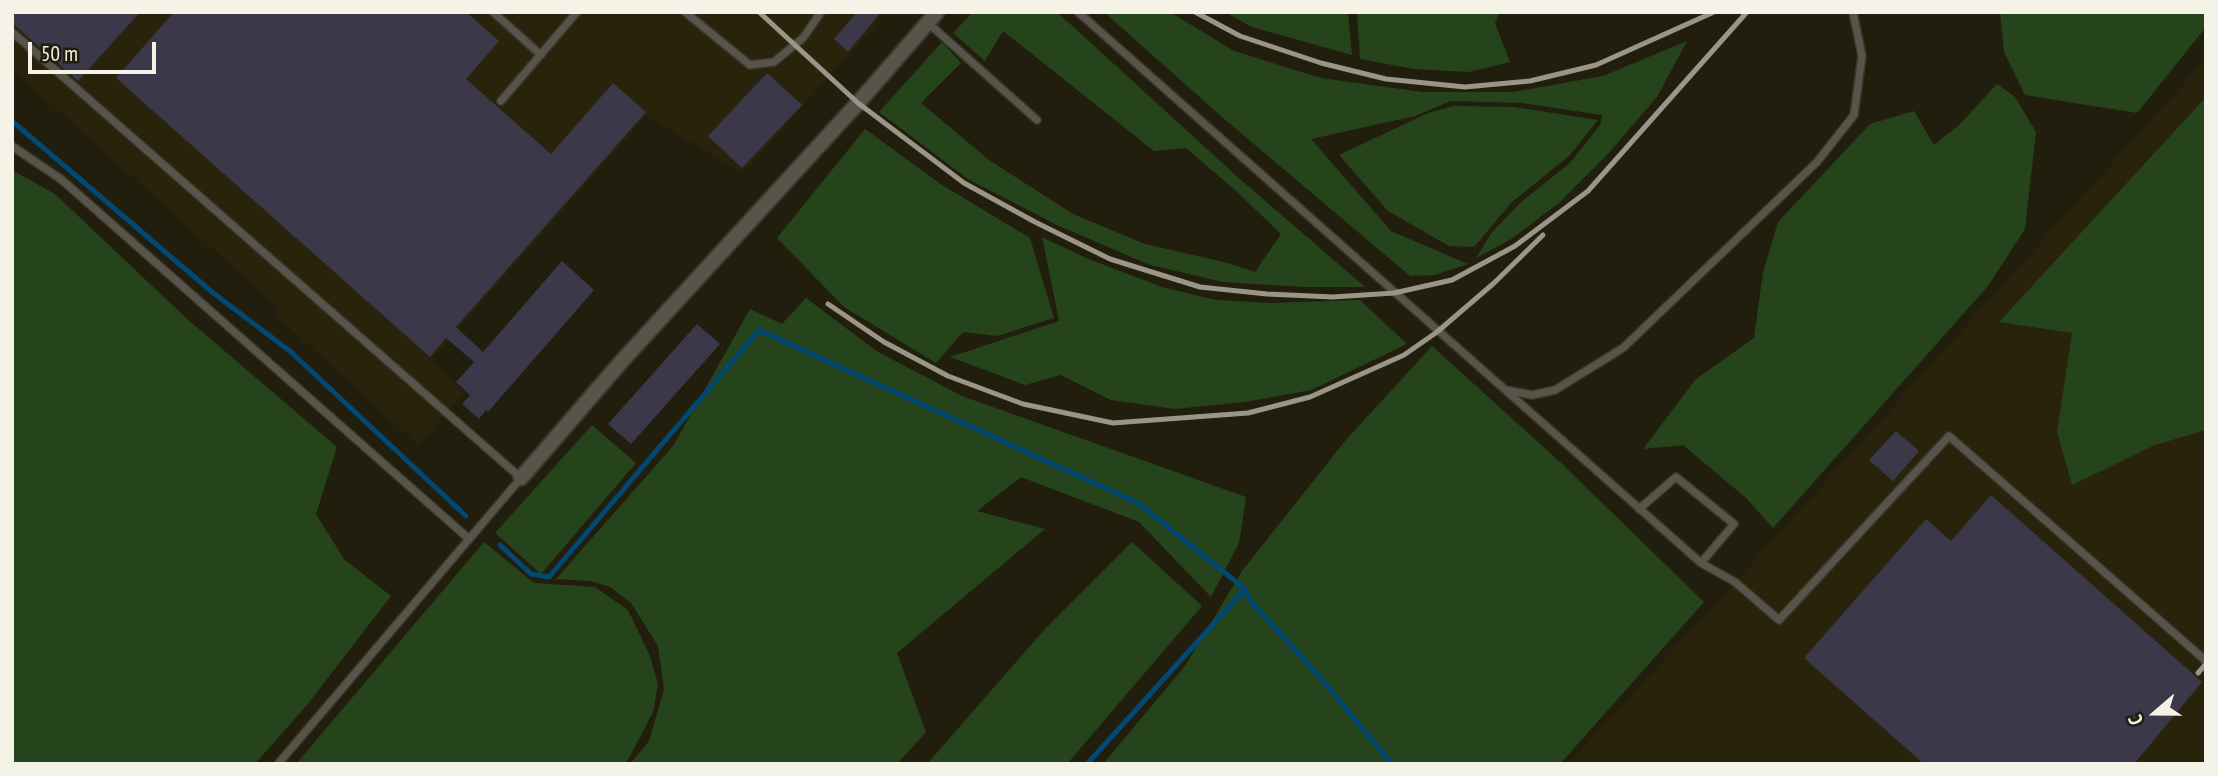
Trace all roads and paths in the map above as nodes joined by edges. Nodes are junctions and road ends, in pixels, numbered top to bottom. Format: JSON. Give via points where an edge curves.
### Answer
{"nodes":[{"id":1,"x":493,"y":12,"type":"edge"},
{"id":2,"x":577,"y":12,"type":"edge"},
{"id":3,"x":685,"y":12,"type":"edge"},
{"id":4,"x":821,"y":12,"type":"edge"},
{"id":5,"x":1078,"y":12,"type":"edge"},
{"id":6,"x":1853,"y":12,"type":"edge"},
{"id":7,"x":932,"y":18,"type":"edge"},
{"id":8,"x":12,"y":32,"type":"edge"},
{"id":9,"x":541,"y":55,"type":"junction"},
{"id":10,"x":501,"y":102,"type":"dead end"},
{"id":11,"x":1037,"y":120,"type":"dead end"},
{"id":12,"x":12,"y":146,"type":"edge"},
{"id":13,"x":1505,"y":390,"type":"junction"},
{"id":14,"x":521,"y":478,"type":"junction"},
{"id":15,"x":1639,"y":509,"type":"junction"},
{"id":16,"x":468,"y":538,"type":"junction"},
{"id":17,"x":1700,"y":563,"type":"junction"},
{"id":18,"x":2206,"y":661,"type":"edge"},
{"id":19,"x":278,"y":764,"type":"edge"}],
"edges":[{"from":1,"to":9,"type":"lane"},
{"from":2,"to":9,"type":"lane"},
{"from":3,"to":4,"type":"lane","via":[[750,65],[774,62],[789,51]]},
{"from":5,"to":13,"type":"lane"},
{"from":6,"to":13,"type":"lane","via":[[1862,56],[1854,116],[1817,162],[1623,348],[1555,390],[1532,395]]},
{"from":7,"to":11,"type":"lane"},
{"from":7,"to":14,"type":"street"},
{"from":8,"to":14,"type":"lane"},
{"from":9,"to":10,"type":"lane"},
{"from":12,"to":16,"type":"lane","via":[[62,180]]},
{"from":13,"to":15,"type":"lane"},
{"from":14,"to":16,"type":"lane"},
{"from":15,"to":17,"type":"lane"},
{"from":15,"to":17,"type":"lane","via":[[1676,477],[1734,524]]},
{"from":16,"to":19,"type":"lane"},
{"from":17,"to":18,"type":"lane","via":[[1735,582],[1779,620],[1950,436]]}]}
